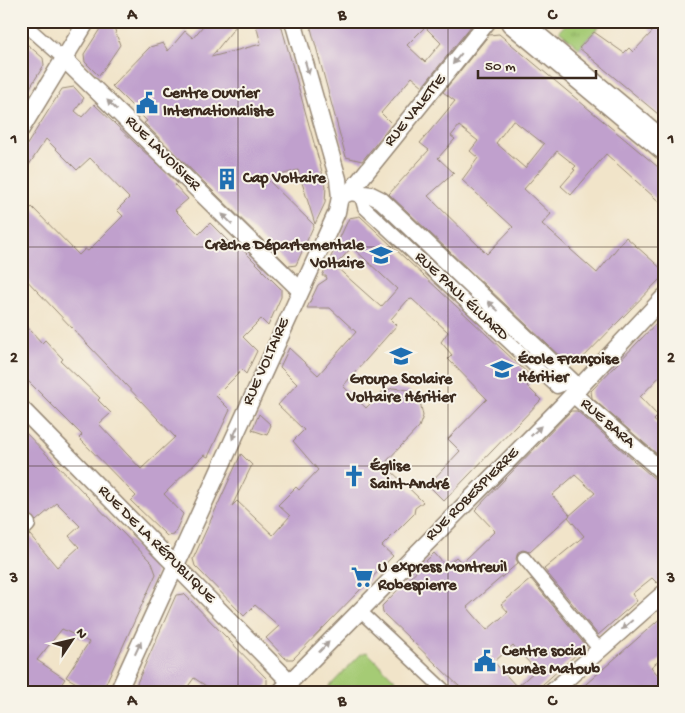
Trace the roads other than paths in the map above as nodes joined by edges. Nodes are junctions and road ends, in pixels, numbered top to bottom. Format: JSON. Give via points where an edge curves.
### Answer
{"nodes":[{"id":1,"x":21,"y":21,"type":"edge"},
{"id":2,"x":87,"y":21,"type":"edge"},
{"id":3,"x":294,"y":21,"type":"edge"},
{"id":4,"x":488,"y":21,"type":"edge"},
{"id":5,"x":515,"y":22,"type":"edge"},
{"id":6,"x":64,"y":59,"type":"junction"},
{"id":7,"x":21,"y":129,"type":"edge"},
{"id":8,"x":664,"y":146,"type":"edge"},
{"id":9,"x":350,"y":194,"type":"junction"},
{"id":10,"x":300,"y":290,"type":"junction"},
{"id":11,"x":664,"y":297,"type":"edge"},
{"id":12,"x":575,"y":388,"type":"junction"},
{"id":13,"x":21,"y":408,"type":"edge"},
{"id":14,"x":664,"y":473,"type":"edge"},
{"id":15,"x":524,"y":558,"type":"dead end"},
{"id":16,"x":175,"y":565,"type":"junction"},
{"id":17,"x":664,"y":593,"type":"edge"},
{"id":18,"x":359,"y":610,"type":"junction"},
{"id":19,"x":599,"y":649,"type":"junction"},
{"id":20,"x":285,"y":687,"type":"edge"},
{"id":21,"x":118,"y":692,"type":"edge"},
{"id":22,"x":446,"y":692,"type":"edge"},
{"id":23,"x":552,"y":692,"type":"edge"}],
"edges":[{"from":1,"to":6,"type":"street","name":"RUE LAVOISIER"},
{"from":2,"to":6,"type":"street"},
{"from":3,"to":9,"type":"street","name":"RUE VOLTAIRE","one_way":true,"via":[[338,179]]},
{"from":4,"to":9,"type":"street","name":"RUE VALETTE","one_way":true},
{"from":5,"to":8,"type":"main road"},
{"from":6,"to":7,"type":"street"},
{"from":10,"to":6,"type":"street","name":"RUE LAVOISIER","one_way":true},
{"from":9,"to":10,"type":"street","name":"RUE VOLTAIRE","via":[[337,212]]},
{"from":9,"to":12,"type":"street","name":"RUE PAUL ÉLUARD","via":[[381,200]]},
{"from":10,"to":16,"type":"street","name":"RUE VOLTAIRE","one_way":true},
{"from":11,"to":12,"type":"street","name":"RUE ROBESPIERRE"},
{"from":12,"to":14,"type":"street","name":"RUE BARA"},
{"from":18,"to":12,"type":"street","name":"RUE ROBESPIERRE","one_way":true},
{"from":13,"to":16,"type":"street","name":"RUE DE LA RÉPUBLIQUE"},
{"from":15,"to":19,"type":"street"},
{"from":16,"to":20,"type":"street","name":"RUE DE LA RÉPUBLIQUE"},
{"from":21,"to":16,"type":"street","name":"RUE VOLTAIRE","one_way":true},
{"from":17,"to":19,"type":"street","one_way":true},
{"from":20,"to":18,"type":"street","name":"RUE ROBESPIERRE","one_way":true},
{"from":18,"to":22,"type":"street"},
{"from":19,"to":23,"type":"street"}]}
